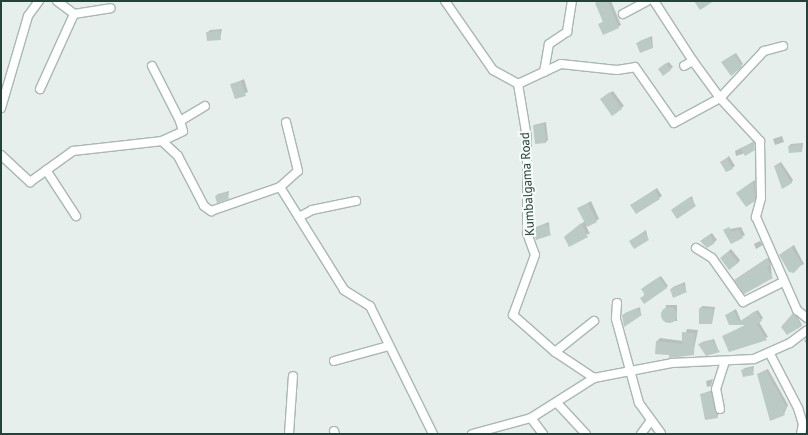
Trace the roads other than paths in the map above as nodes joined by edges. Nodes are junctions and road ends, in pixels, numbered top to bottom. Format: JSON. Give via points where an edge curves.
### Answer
{"nodes":[{"id":1,"x":39,"y":1,"type":"edge"},
{"id":2,"x":57,"y":1,"type":"edge"},
{"id":3,"x":445,"y":1,"type":"edge"},
{"id":4,"x":572,"y":1,"type":"edge"},
{"id":5,"x":647,"y":1,"type":"edge"},
{"id":6,"x":654,"y":1,"type":"edge"},
{"id":7,"x":111,"y":8,"type":"dead end"},
{"id":8,"x":74,"y":14,"type":"junction"},
{"id":9,"x":623,"y":14,"type":"dead end"},
{"id":10,"x":783,"y":46,"type":"dead end"},
{"id":11,"x":693,"y":61,"type":"junction"},
{"id":12,"x":152,"y":66,"type":"dead end"},
{"id":13,"x":684,"y":66,"type":"dead end"},
{"id":14,"x":544,"y":72,"type":"junction"},
{"id":15,"x":518,"y":84,"type":"junction"},
{"id":16,"x":40,"y":89,"type":"dead end"},
{"id":17,"x":720,"y":98,"type":"junction"},
{"id":18,"x":205,"y":106,"type":"dead end"},
{"id":19,"x":1,"y":108,"type":"edge"},
{"id":20,"x":180,"y":121,"type":"junction"},
{"id":21,"x":286,"y":122,"type":"dead end"},
{"id":22,"x":162,"y":141,"type":"junction"},
{"id":23,"x":1,"y":155,"type":"edge"},
{"id":24,"x":46,"y":170,"type":"junction"},
{"id":25,"x":280,"y":187,"type":"junction"},
{"id":26,"x":356,"y":201,"type":"dead end"},
{"id":27,"x":76,"y":216,"type":"dead end"},
{"id":28,"x":299,"y":217,"type":"junction"},
{"id":29,"x":696,"y":248,"type":"dead end"},
{"id":30,"x":783,"y":282,"type":"junction"},
{"id":31,"x":617,"y":303,"type":"dead end"},
{"id":32,"x":807,"y":318,"type":"edge"},
{"id":33,"x":594,"y":321,"type":"dead end"},
{"id":34,"x":807,"y":330,"type":"edge"},
{"id":35,"x":389,"y":346,"type":"junction"},
{"id":36,"x":555,"y":352,"type":"junction"},
{"id":37,"x":770,"y":354,"type":"junction"},
{"id":38,"x":334,"y":361,"type":"dead end"},
{"id":39,"x":725,"y":362,"type":"junction"},
{"id":40,"x":628,"y":369,"type":"junction"},
{"id":41,"x":293,"y":376,"type":"dead end"},
{"id":42,"x":594,"y":378,"type":"junction"},
{"id":43,"x":557,"y":403,"type":"junction"},
{"id":44,"x":720,"y":409,"type":"dead end"},
{"id":45,"x":531,"y":418,"type":"junction"},
{"id":46,"x":651,"y":420,"type":"junction"},
{"id":47,"x":661,"y":433,"type":"dead end"},
{"id":48,"x":289,"y":434,"type":"edge"},
{"id":49,"x":433,"y":434,"type":"edge"},
{"id":50,"x":472,"y":434,"type":"edge"},
{"id":51,"x":543,"y":434,"type":"edge"},
{"id":52,"x":586,"y":434,"type":"edge"},
{"id":53,"x":641,"y":434,"type":"edge"},
{"id":54,"x":801,"y":434,"type":"edge"}],
"edges":[{"from":1,"to":19,"type":"street","via":[[28,16]]},
{"from":2,"to":8,"type":"street"},
{"from":3,"to":15,"type":"street","via":[[493,70]]},
{"from":4,"to":14,"type":"street","via":[[567,32],[549,44]]},
{"from":5,"to":9,"type":"street"},
{"from":6,"to":11,"type":"street"},
{"from":7,"to":8,"type":"street"},
{"from":8,"to":16,"type":"street"},
{"from":10,"to":17,"type":"street","via":[[764,51]]},
{"from":11,"to":13,"type":"street"},
{"from":11,"to":17,"type":"street"},
{"from":12,"to":20,"type":"street"},
{"from":14,"to":15,"type":"street"},
{"from":14,"to":17,"type":"street","via":[[561,64],[617,70],[635,67],[674,123]]},
{"from":15,"to":36,"type":"street","name":"Kumbalgama Road","via":[[527,138],[527,233],[535,255],[513,315]]},
{"from":17,"to":30,"type":"street","via":[[760,140],[761,198],[756,217]]},
{"from":18,"to":20,"type":"street"},
{"from":20,"to":22,"type":"street","via":[[182,131]]},
{"from":21,"to":25,"type":"street","via":[[298,171]]},
{"from":22,"to":24,"type":"street","via":[[73,151]]},
{"from":22,"to":25,"type":"street","via":[[178,156],[204,206],[211,211]]},
{"from":23,"to":24,"type":"street","via":[[30,182]]},
{"from":24,"to":27,"type":"street"},
{"from":25,"to":28,"type":"street"},
{"from":26,"to":28,"type":"street","via":[[312,210]]},
{"from":28,"to":35,"type":"street","via":[[344,290],[370,306]]},
{"from":29,"to":30,"type":"street","via":[[712,258],[743,302]]},
{"from":30,"to":32,"type":"street","via":[[797,310]]},
{"from":31,"to":40,"type":"street","via":[[616,319]]},
{"from":33,"to":36,"type":"street"},
{"from":34,"to":37,"type":"street"},
{"from":35,"to":38,"type":"street"},
{"from":35,"to":49,"type":"street"},
{"from":36,"to":42,"type":"street","name":"Kumbalgama Road"},
{"from":37,"to":39,"type":"street"},
{"from":37,"to":54,"type":"street","via":[[798,408],[803,424]]},
{"from":39,"to":40,"type":"street","via":[[672,363]]},
{"from":39,"to":44,"type":"street","via":[[716,389]]},
{"from":40,"to":42,"type":"street"},
{"from":40,"to":46,"type":"street","via":[[639,403]]},
{"from":41,"to":48,"type":"street"},
{"from":42,"to":43,"type":"street"},
{"from":43,"to":45,"type":"street"},
{"from":43,"to":52,"type":"street"},
{"from":45,"to":50,"type":"street"},
{"from":45,"to":51,"type":"street"},
{"from":46,"to":47,"type":"street"},
{"from":46,"to":53,"type":"street"}]}
